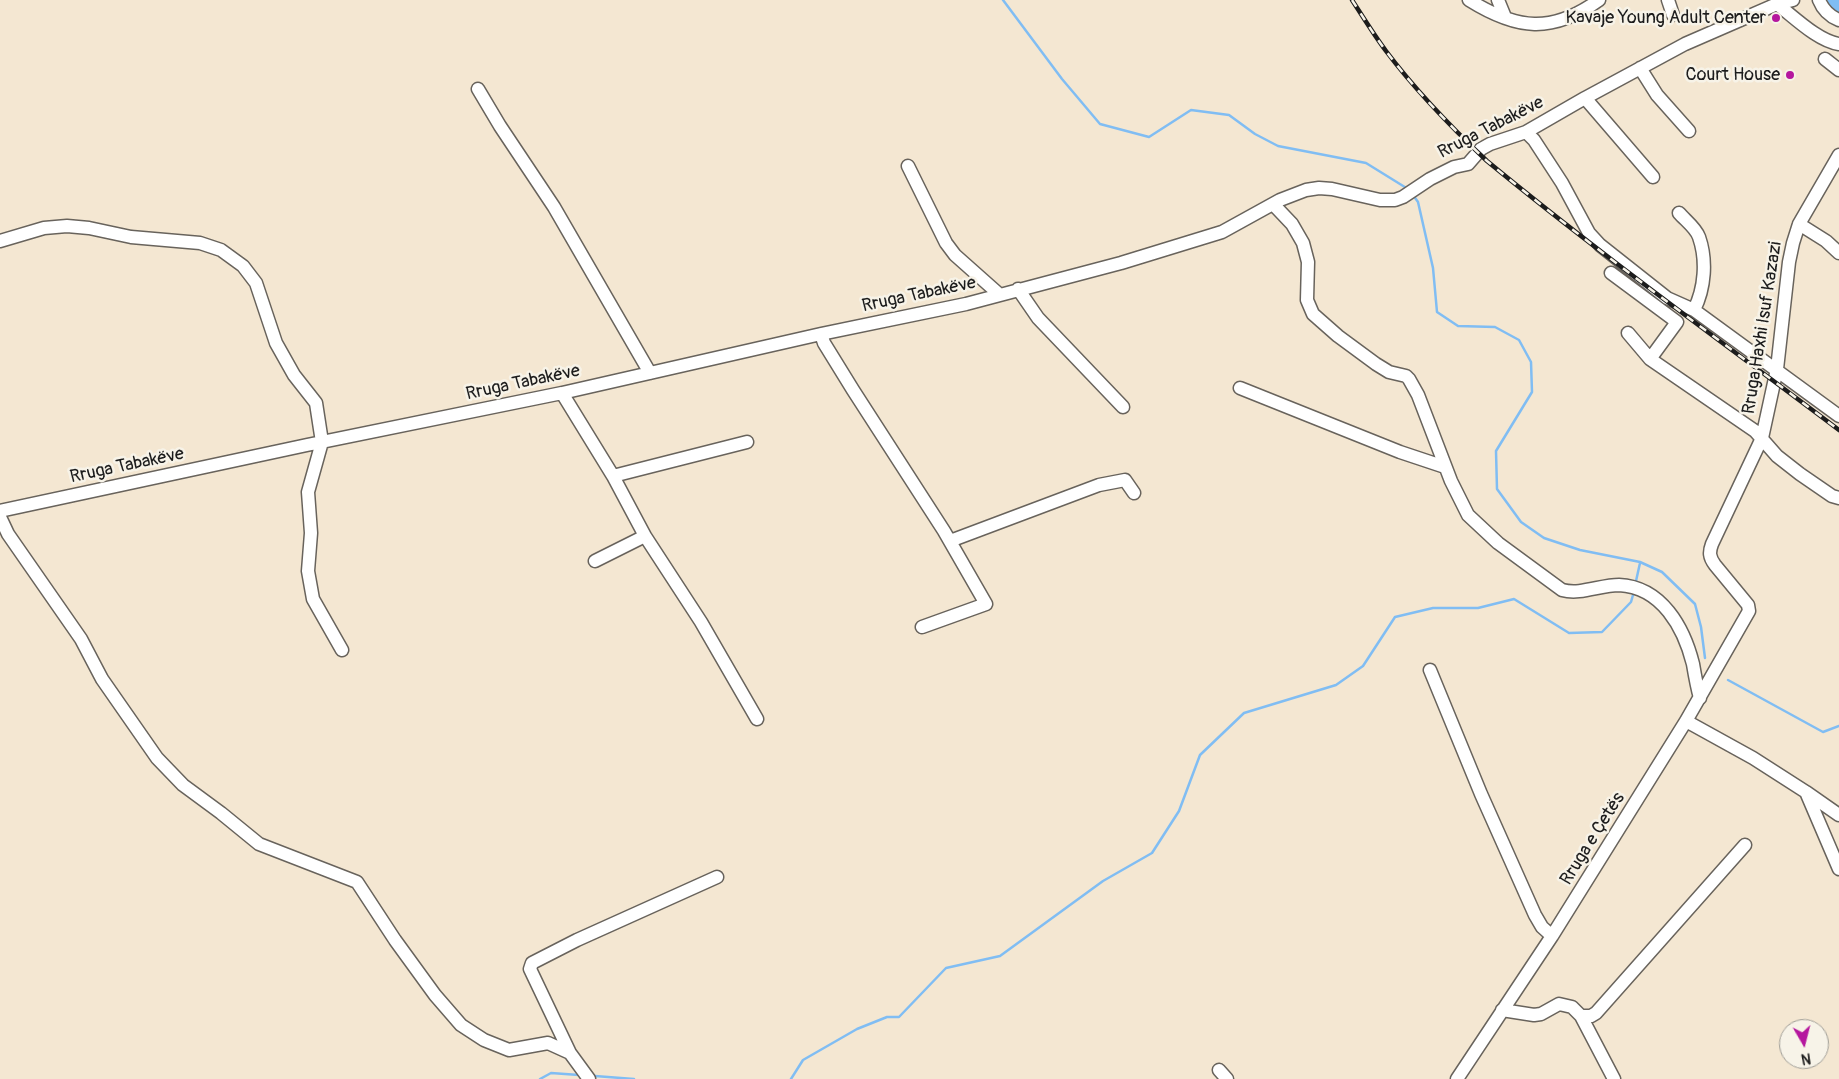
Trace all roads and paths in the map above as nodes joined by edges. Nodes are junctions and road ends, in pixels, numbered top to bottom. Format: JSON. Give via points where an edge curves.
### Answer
{"nodes":[{"id":1,"x":1469,"y":0,"type":"edge"},
{"id":2,"x":1498,"y":0,"type":"edge"},
{"id":3,"x":1599,"y":0,"type":"edge"},
{"id":4,"x":1668,"y":0,"type":"edge"},
{"id":5,"x":1793,"y":0,"type":"edge"},
{"id":6,"x":1819,"y":0,"type":"edge"},
{"id":7,"x":1777,"y":4,"type":"junction"},
{"id":8,"x":1673,"y":15,"type":"dead end"},
{"id":9,"x":1505,"y":17,"type":"junction"},
{"id":10,"x":1839,"y":20,"type":"edge"},
{"id":11,"x":1839,"y":44,"type":"edge"},
{"id":12,"x":1825,"y":59,"type":"dead end"},
{"id":13,"x":1640,"y":68,"type":"junction"},
{"id":14,"x":1839,"y":70,"type":"edge"},
{"id":15,"x":478,"y":89,"type":"dead end"},
{"id":16,"x":1584,"y":98,"type":"junction"},
{"id":17,"x":1689,"y":131,"type":"dead end"},
{"id":18,"x":1526,"y":132,"type":"junction"},
{"id":19,"x":1837,"y":164,"type":"edge"},
{"id":20,"x":908,"y":166,"type":"dead end"},
{"id":21,"x":1653,"y":177,"type":"dead end"},
{"id":22,"x":1272,"y":204,"type":"junction"},
{"id":23,"x":1679,"y":213,"type":"dead end"},
{"id":24,"x":1799,"y":224,"type":"junction"},
{"id":25,"x":0,"y":240,"type":"edge"},
{"id":26,"x":1839,"y":253,"type":"edge"},
{"id":27,"x":1611,"y":273,"type":"dead end"},
{"id":28,"x":1018,"y":289,"type":"junction"},
{"id":29,"x":1000,"y":295,"type":"junction"},
{"id":30,"x":1694,"y":310,"type":"junction"},
{"id":31,"x":821,"y":334,"type":"junction"},
{"id":32,"x":1628,"y":334,"type":"dead end"},
{"id":33,"x":1650,"y":358,"type":"junction"},
{"id":34,"x":1777,"y":369,"type":"junction"},
{"id":35,"x":650,"y":373,"type":"junction"},
{"id":36,"x":1240,"y":388,"type":"dead end"},
{"id":37,"x":562,"y":393,"type":"junction"},
{"id":38,"x":1123,"y":407,"type":"dead end"},
{"id":39,"x":1839,"y":416,"type":"edge"},
{"id":40,"x":1762,"y":438,"type":"junction"},
{"id":41,"x":322,"y":442,"type":"junction"},
{"id":42,"x":746,"y":442,"type":"dead end"},
{"id":43,"x":1445,"y":467,"type":"junction"},
{"id":44,"x":613,"y":476,"type":"junction"},
{"id":45,"x":1134,"y":493,"type":"dead end"},
{"id":46,"x":1839,"y":498,"type":"edge"},
{"id":47,"x":0,"y":511,"type":"edge"},
{"id":48,"x":0,"y":517,"type":"edge"},
{"id":49,"x":645,"y":536,"type":"junction"},
{"id":50,"x":950,"y":541,"type":"junction"},
{"id":51,"x":595,"y":560,"type":"dead end"},
{"id":52,"x":1749,"y":611,"type":"joint"},
{"id":53,"x":922,"y":627,"type":"dead end"},
{"id":54,"x":342,"y":650,"type":"dead end"},
{"id":55,"x":1430,"y":670,"type":"dead end"},
{"id":56,"x":1700,"y":698,"type":"junction"},
{"id":57,"x":758,"y":719,"type":"dead end"},
{"id":58,"x":1686,"y":721,"type":"junction"},
{"id":59,"x":1806,"y":792,"type":"junction"},
{"id":60,"x":1839,"y":815,"type":"edge"},
{"id":61,"x":1745,"y":845,"type":"dead end"},
{"id":62,"x":1839,"y":869,"type":"edge"},
{"id":63,"x":717,"y":877,"type":"dead end"},
{"id":64,"x":1552,"y":936,"type":"junction"},
{"id":65,"x":1502,"y":1010,"type":"junction"},
{"id":66,"x":1581,"y":1016,"type":"junction"},
{"id":67,"x":570,"y":1053,"type":"junction"},
{"id":68,"x":589,"y":1079,"type":"edge"},
{"id":69,"x":1457,"y":1079,"type":"edge"},
{"id":70,"x":1614,"y":1079,"type":"edge"}],
"edges":[{"from":1,"to":9,"type":"street"},
{"from":2,"to":9,"type":"street"},
{"from":3,"to":9,"type":"street","via":[[1583,11],[1549,24],[1519,23]]},
{"from":4,"to":8,"type":"street"},
{"from":5,"to":7,"type":"street","name":"Rruga Tabakëve"},
{"from":6,"to":10,"type":"street","via":[[1828,15]]},
{"from":7,"to":11,"type":"street","via":[[1823,39]]},
{"from":7,"to":13,"type":"street","name":"Rruga Tabakëve","via":[[1685,44]]},
{"from":12,"to":14,"type":"street"},
{"from":13,"to":16,"type":"street","name":"Rruga Tabakëve"},
{"from":13,"to":17,"type":"street","via":[[1657,95]]},
{"from":15,"to":35,"type":"street","via":[[554,207]]},
{"from":16,"to":18,"type":"street","name":"Rruga Tabakëve"},
{"from":16,"to":21,"type":"street"},
{"from":18,"to":22,"type":"street","name":"Rruga Tabakëve","via":[[1490,144],[1468,164],[1430,179],[1395,200],[1319,188],[1294,193]]},
{"from":18,"to":30,"type":"street","via":[[1562,182],[1594,238],[1667,298]]},
{"from":19,"to":24,"type":"street","name":"Rruga Haxhi Isuf Kazazi"},
{"from":20,"to":29,"type":"street","via":[[946,243]]},
{"from":22,"to":28,"type":"street","name":"Rruga Tabakëve","via":[[1222,232],[1121,263]]},
{"from":22,"to":43,"type":"street","via":[[1292,224],[1303,242],[1308,262],[1307,300],[1313,314],[1376,364],[1409,379]]},
{"from":23,"to":30,"type":"street","via":[[1699,235],[1702,251],[1703,278]]},
{"from":24,"to":26,"type":"street"},
{"from":24,"to":34,"type":"street","name":"Rruga Haxhi Isuf Kazazi","via":[[1789,262]]},
{"from":25,"to":41,"type":"street","via":[[44,228],[67,226],[200,243],[221,250],[244,266],[256,283],[276,343],[294,375],[316,403]]},
{"from":27,"to":33,"type":"street","via":[[1677,322]]},
{"from":28,"to":29,"type":"street","name":"Rruga Tabakëve"},
{"from":28,"to":38,"type":"street","via":[[1038,318]]},
{"from":29,"to":31,"type":"street","name":"Rruga Tabakëve"},
{"from":30,"to":34,"type":"street"},
{"from":31,"to":35,"type":"street","name":"Rruga Tabakëve"},
{"from":31,"to":50,"type":"street"},
{"from":32,"to":33,"type":"street"},
{"from":33,"to":40,"type":"street"},
{"from":34,"to":39,"type":"street"},
{"from":34,"to":40,"type":"street","name":"Rruga Haxhi Isuf Kazazi"},
{"from":35,"to":37,"type":"street","name":"Rruga Tabakëve"},
{"from":36,"to":43,"type":"street"},
{"from":37,"to":41,"type":"street","name":"Rruga Tabakëve"},
{"from":37,"to":44,"type":"street"},
{"from":40,"to":46,"type":"street","via":[[1777,456],[1800,474]]},
{"from":40,"to":52,"type":"street","name":"Rruga Haxhi Isuf Kazazi","via":[[1709,552],[1714,565],[1748,604]]},
{"from":41,"to":47,"type":"street","name":"Rruga Tabakëve"},
{"from":41,"to":54,"type":"street","via":[[308,492],[311,533],[308,571],[313,599]]},
{"from":42,"to":44,"type":"street"},
{"from":43,"to":56,"type":"street","via":[[1468,515],[1498,543],[1556,586],[1574,592],[1627,586],[1644,591],[1660,602],[1684,636]]},
{"from":44,"to":49,"type":"street"},
{"from":45,"to":50,"type":"street","via":[[1125,480],[1099,485]]},
{"from":48,"to":67,"type":"street","via":[[49,596],[81,639],[102,679],[157,758],[183,786],[259,844],[357,882],[435,995],[461,1025],[484,1040],[509,1050],[548,1043]]},
{"from":49,"to":51,"type":"street"},
{"from":49,"to":57,"type":"street"},
{"from":50,"to":53,"type":"street","via":[[986,604]]},
{"from":52,"to":56,"type":"street","name":"Rruga e Çetës"},
{"from":55,"to":64,"type":"street","via":[[1532,906],[1542,927]]},
{"from":56,"to":58,"type":"street","name":"Rruga e Çetës"},
{"from":58,"to":59,"type":"street"},
{"from":58,"to":64,"type":"street","name":"Rruga e Çetës"},
{"from":59,"to":60,"type":"street"},
{"from":59,"to":62,"type":"street"},
{"from":61,"to":66,"type":"street","via":[[1596,1012],[1591,1016]]},
{"from":63,"to":67,"type":"street","via":[[532,963],[530,969]]},
{"from":64,"to":65,"type":"street","name":"Rruga e Çetës"},
{"from":65,"to":66,"type":"street","via":[[1534,1015],[1559,1004],[1572,1006]]},
{"from":65,"to":69,"type":"street","name":"Rruga e Çetës"},
{"from":66,"to":70,"type":"street"},
{"from":67,"to":68,"type":"street"}]}
